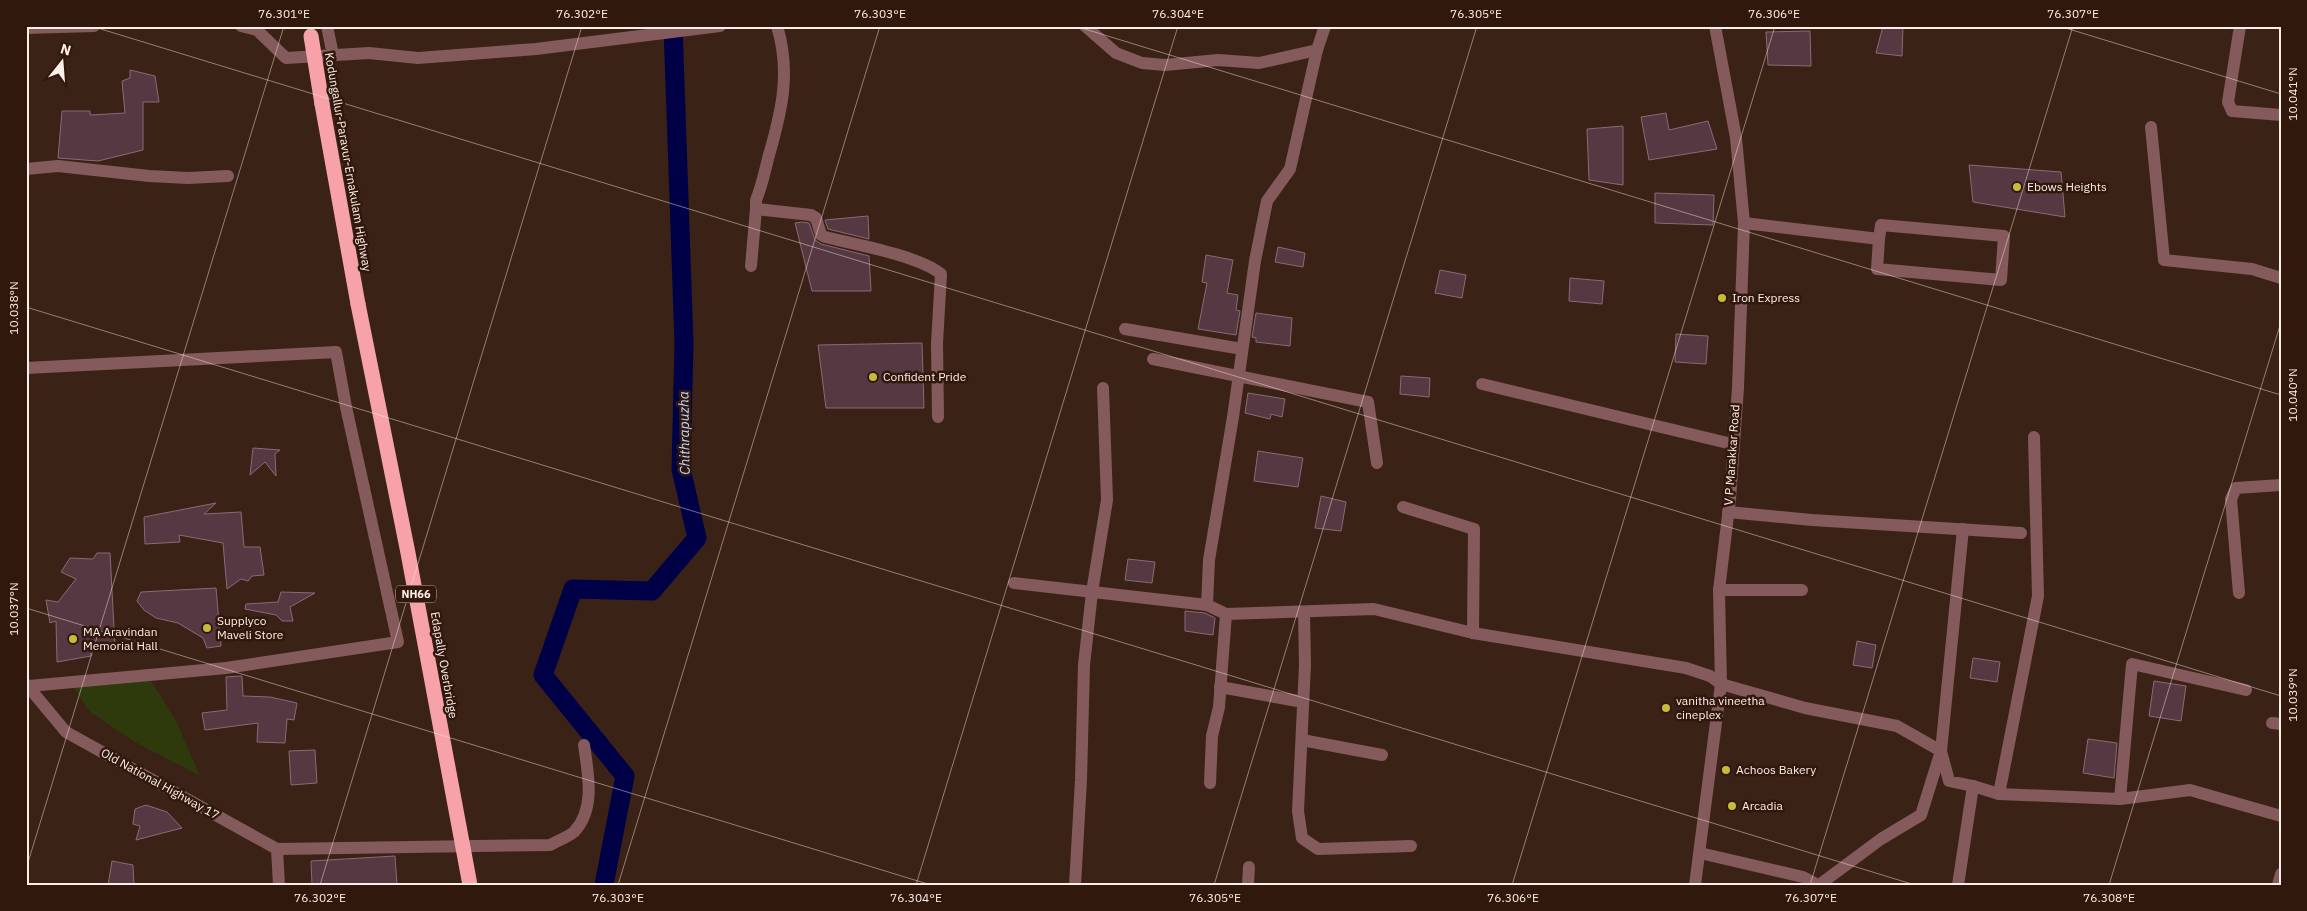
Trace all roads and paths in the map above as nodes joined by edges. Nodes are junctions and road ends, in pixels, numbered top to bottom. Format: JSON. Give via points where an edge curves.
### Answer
{"nodes":[{"id":1,"x":94,"y":26,"type":"edge"},
{"id":2,"x":241,"y":26,"type":"edge"},
{"id":3,"x":327,"y":26,"type":"edge"},
{"id":4,"x":777,"y":26,"type":"edge"},
{"id":5,"x":1085,"y":26,"type":"edge"},
{"id":6,"x":1325,"y":26,"type":"edge"},
{"id":7,"x":1715,"y":26,"type":"edge"},
{"id":8,"x":2240,"y":26,"type":"edge"},
{"id":9,"x":718,"y":27,"type":"edge"},
{"id":10,"x":26,"y":28,"type":"edge"},
{"id":11,"x":256,"y":28,"type":"edge"},
{"id":12,"x":310,"y":31,"type":"edge"},
{"id":13,"x":1317,"y":50,"type":"junction"},
{"id":14,"x":332,"y":55,"type":"junction"},
{"id":15,"x":2281,"y":115,"type":"edge"},
{"id":16,"x":2151,"y":128,"type":"dead end"},
{"id":17,"x":26,"y":170,"type":"edge"},
{"id":18,"x":228,"y":176,"type":"dead end"},
{"id":19,"x":756,"y":208,"type":"junction"},
{"id":20,"x":1744,"y":223,"type":"junction"},
{"id":21,"x":1880,"y":239,"type":"junction"},
{"id":22,"x":751,"y":266,"type":"dead end"},
{"id":23,"x":2281,"y":278,"type":"edge"},
{"id":24,"x":358,"y":304,"type":"joint"},
{"id":25,"x":1126,"y":329,"type":"dead end"},
{"id":26,"x":1242,"y":348,"type":"junction"},
{"id":27,"x":1153,"y":359,"type":"dead end"},
{"id":28,"x":26,"y":368,"type":"edge"},
{"id":29,"x":1238,"y":376,"type":"junction"},
{"id":30,"x":1482,"y":384,"type":"dead end"},
{"id":31,"x":1103,"y":388,"type":"dead end"},
{"id":32,"x":938,"y":417,"type":"dead end"},
{"id":33,"x":2034,"y":437,"type":"dead end"},
{"id":34,"x":1732,"y":444,"type":"junction"},
{"id":35,"x":1377,"y":463,"type":"dead end"},
{"id":36,"x":2281,"y":485,"type":"edge"},
{"id":37,"x":1403,"y":507,"type":"dead end"},
{"id":38,"x":1728,"y":512,"type":"junction"},
{"id":39,"x":1963,"y":529,"type":"junction"},
{"id":40,"x":2021,"y":533,"type":"dead end"},
{"id":41,"x":1014,"y":583,"type":"dead end"},
{"id":42,"x":1720,"y":590,"type":"junction"},
{"id":43,"x":1802,"y":590,"type":"dead end"},
{"id":44,"x":1092,"y":592,"type":"junction"},
{"id":45,"x":2239,"y":592,"type":"dead end"},
{"id":46,"x":1207,"y":605,"type":"junction"},
{"id":47,"x":1304,"y":612,"type":"junction"},
{"id":48,"x":1226,"y":614,"type":"junction"},
{"id":49,"x":1472,"y":632,"type":"junction"},
{"id":50,"x":1721,"y":684,"type":"junction"},
{"id":51,"x":28,"y":685,"type":"edge"},
{"id":52,"x":1220,"y":688,"type":"junction"},
{"id":53,"x":2246,"y":690,"type":"dead end"},
{"id":54,"x":1304,"y":702,"type":"junction"},
{"id":55,"x":1302,"y":740,"type":"junction"},
{"id":56,"x":584,"y":745,"type":"dead end"},
{"id":57,"x":1941,"y":751,"type":"junction"},
{"id":58,"x":1382,"y":755,"type":"dead end"},
{"id":59,"x":1210,"y":784,"type":"dead end"},
{"id":60,"x":1973,"y":786,"type":"junction"},
{"id":61,"x":1999,"y":794,"type":"junction"},
{"id":62,"x":2120,"y":799,"type":"junction"},
{"id":63,"x":2281,"y":816,"type":"edge"},
{"id":64,"x":1411,"y":846,"type":"dead end"},
{"id":65,"x":277,"y":849,"type":"junction"},
{"id":66,"x":1700,"y":853,"type":"junction"},
{"id":67,"x":1249,"y":867,"type":"dead end"},
{"id":68,"x":2281,"y":874,"type":"edge"},
{"id":69,"x":279,"y":885,"type":"edge"},
{"id":70,"x":470,"y":885,"type":"edge"},
{"id":71,"x":1075,"y":885,"type":"edge"},
{"id":72,"x":1248,"y":885,"type":"edge"},
{"id":73,"x":1695,"y":885,"type":"edge"},
{"id":74,"x":1818,"y":885,"type":"edge"},
{"id":75,"x":1958,"y":885,"type":"edge"},
{"id":76,"x":2278,"y":885,"type":"edge"}],
"edges":[{"from":1,"to":10,"type":"street"},
{"from":2,"to":11,"type":"street"},
{"from":3,"to":14,"type":"street"},
{"from":4,"to":19,"type":"street","via":[[785,66],[784,93],[781,117]]},
{"from":5,"to":13,"type":"street","via":[[1116,53],[1142,63],[1165,65],[1218,60],[1259,63]]},
{"from":6,"to":13,"type":"street"},
{"from":7,"to":20,"type":"street","name":"V P Marakkar Road","via":[[1736,138]]},
{"from":8,"to":15,"type":"street","via":[[2228,102],[2232,111]]},
{"from":9,"to":14,"type":"street","via":[[536,49],[418,58],[369,53]]},
{"from":11,"to":14,"type":"street","via":[[286,58]]},
{"from":12,"to":24,"type":"highway","name":"Kodungallur-Paravur-Ernakulam Highway","number":"NH66","bridge":true},
{"from":13,"to":26,"type":"street","via":[[1290,169],[1267,201]]},
{"from":16,"to":23,"type":"street","via":[[2164,260],[2252,269]]},
{"from":17,"to":18,"type":"street","via":[[58,166],[168,177]]},
{"from":19,"to":22,"type":"street"},
{"from":19,"to":32,"type":"street","via":[[811,215],[816,218],[821,235],[825,237],[890,253],[934,268],[941,274]]},
{"from":20,"to":21,"type":"street"},
{"from":20,"to":34,"type":"street","name":"V P Marakkar Road","via":[[1738,388]]},
{"from":21,"to":21,"type":"street","via":[[1877,269],[2001,280],[2004,236],[1881,225]]},
{"from":24,"to":70,"type":"highway","name":"Edapally Overbridge","number":"NH66","bridge":true},
{"from":25,"to":26,"type":"street"},
{"from":26,"to":29,"type":"street"},
{"from":27,"to":29,"type":"street"},
{"from":28,"to":51,"type":"street","via":[[336,352],[398,642],[226,668]]},
{"from":29,"to":35,"type":"street","via":[[1368,402]]},
{"from":29,"to":46,"type":"street","via":[[1209,560]]},
{"from":30,"to":34,"type":"street"},
{"from":31,"to":44,"type":"street","via":[[1107,500]]},
{"from":33,"to":61,"type":"street","via":[[2038,596]]},
{"from":34,"to":38,"type":"street","name":"V P Marakkar Road"},
{"from":36,"to":45,"type":"street","via":[[2236,488],[2231,499]]},
{"from":37,"to":49,"type":"street","via":[[1474,529]]},
{"from":38,"to":39,"type":"street"},
{"from":38,"to":42,"type":"street","name":"V P Marakkar Road"},
{"from":39,"to":40,"type":"street"},
{"from":39,"to":57,"type":"street"},
{"from":41,"to":44,"type":"street"},
{"from":42,"to":43,"type":"street"},
{"from":42,"to":50,"type":"street","name":"V P Marakkar Road"},
{"from":44,"to":46,"type":"street"},
{"from":44,"to":71,"type":"street","via":[[1084,665]]},
{"from":46,"to":48,"type":"street"},
{"from":47,"to":48,"type":"street"},
{"from":47,"to":49,"type":"street","via":[[1374,609]]},
{"from":47,"to":54,"type":"street"},
{"from":48,"to":52,"type":"street"},
{"from":49,"to":50,"type":"street","via":[[1686,668],[1710,676]]},
{"from":50,"to":57,"type":"street","via":[[1805,708],[1897,726]]},
{"from":50,"to":66,"type":"street","name":"V P Marakkar Road"},
{"from":51,"to":65,"type":"street","name":"Old National Highway 17","via":[[66,732]]},
{"from":52,"to":54,"type":"street"},
{"from":52,"to":59,"type":"street","via":[[1212,736]]},
{"from":53,"to":62,"type":"street","via":[[2132,664]]},
{"from":54,"to":55,"type":"street"},
{"from":55,"to":58,"type":"street"},
{"from":55,"to":64,"type":"street","via":[[1298,811],[1302,838],[1318,849]]},
{"from":56,"to":65,"type":"street","via":[[589,779],[587,810],[574,832],[550,845]]},
{"from":57,"to":60,"type":"street","via":[[1949,781]]},
{"from":57,"to":74,"type":"street","via":[[1921,815],[1881,838]]},
{"from":60,"to":61,"type":"street"},
{"from":60,"to":75,"type":"street"},
{"from":61,"to":62,"type":"street"},
{"from":62,"to":63,"type":"street","via":[[2190,790]]},
{"from":65,"to":69,"type":"street"},
{"from":66,"to":73,"type":"street","name":"V P Marakkar Road"},
{"from":66,"to":74,"type":"street","via":[[1794,875]]},
{"from":67,"to":72,"type":"street"},
{"from":68,"to":76,"type":"street"}]}
